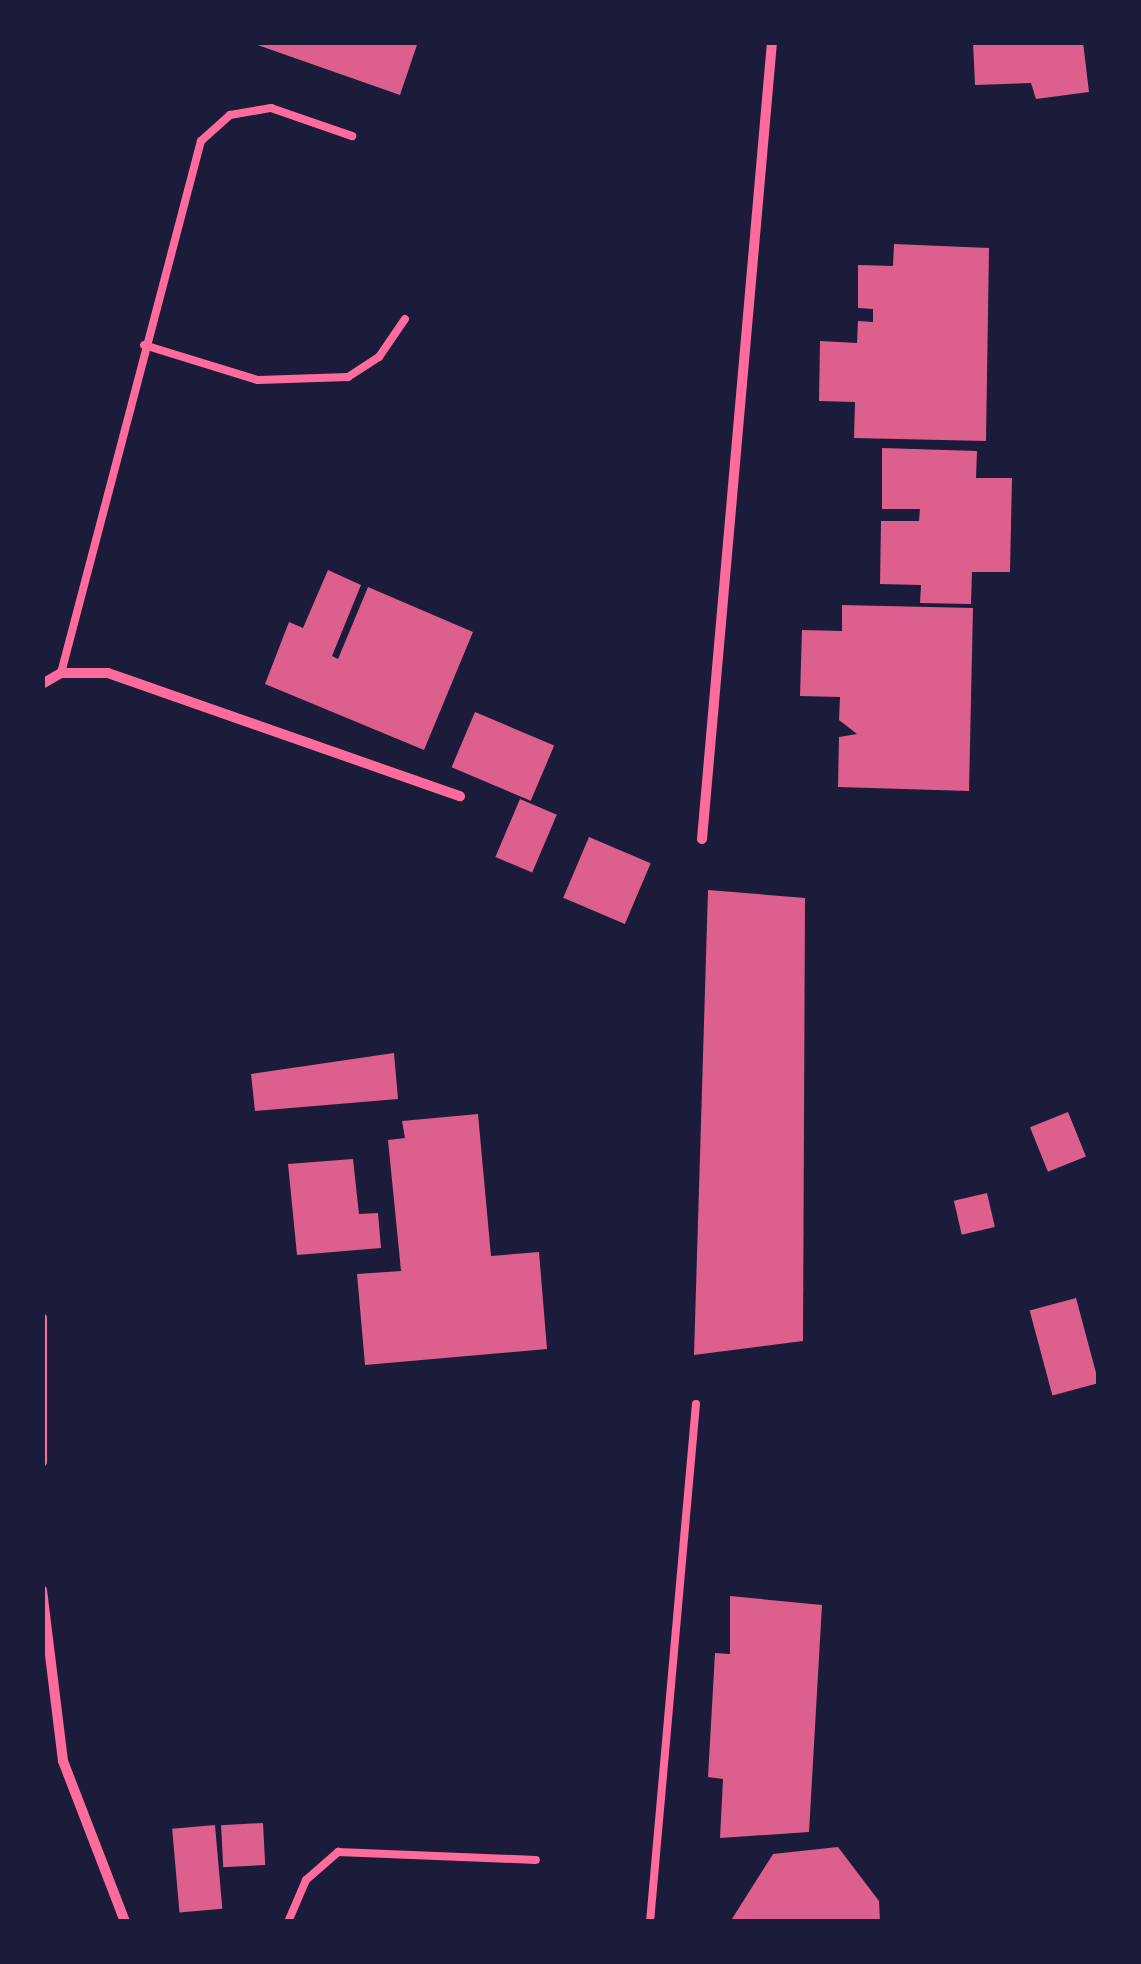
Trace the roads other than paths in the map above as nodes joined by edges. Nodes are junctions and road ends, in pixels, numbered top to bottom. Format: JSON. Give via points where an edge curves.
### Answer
{"nodes":[{"id":1,"x":772,"y":42,"type":"edge"},
{"id":2,"x":352,"y":136,"type":"dead end"},
{"id":3,"x":405,"y":319,"type":"dead end"},
{"id":4,"x":144,"y":346,"type":"junction"},
{"id":5,"x":61,"y":673,"type":"junction"},
{"id":6,"x":42,"y":684,"type":"edge"},
{"id":7,"x":460,"y":796,"type":"dead end"},
{"id":8,"x":702,"y":839,"type":"dead end"},
{"id":9,"x":42,"y":1318,"type":"edge"},
{"id":10,"x":696,"y":1404,"type":"dead end"},
{"id":11,"x":42,"y":1462,"type":"edge"},
{"id":12,"x":42,"y":1590,"type":"edge"},
{"id":13,"x":536,"y":1860,"type":"dead end"},
{"id":14,"x":126,"y":1922,"type":"edge"},
{"id":15,"x":288,"y":1922,"type":"edge"},
{"id":16,"x":650,"y":1922,"type":"edge"}],
"edges":[{"from":1,"to":8,"type":"street"},
{"from":2,"to":4,"type":"lane","via":[[271,108],[230,115],[200,141]]},
{"from":3,"to":4,"type":"lane","via":[[379,357],[348,377],[258,380]]},
{"from":4,"to":5,"type":"lane"},
{"from":5,"to":6,"type":"street"},
{"from":5,"to":7,"type":"street","via":[[108,672]]},
{"from":9,"to":11,"type":"street"},
{"from":10,"to":16,"type":"lane"},
{"from":12,"to":14,"type":"street","via":[[63,1761]]},
{"from":13,"to":15,"type":"lane","via":[[338,1852],[306,1880]]}]}
